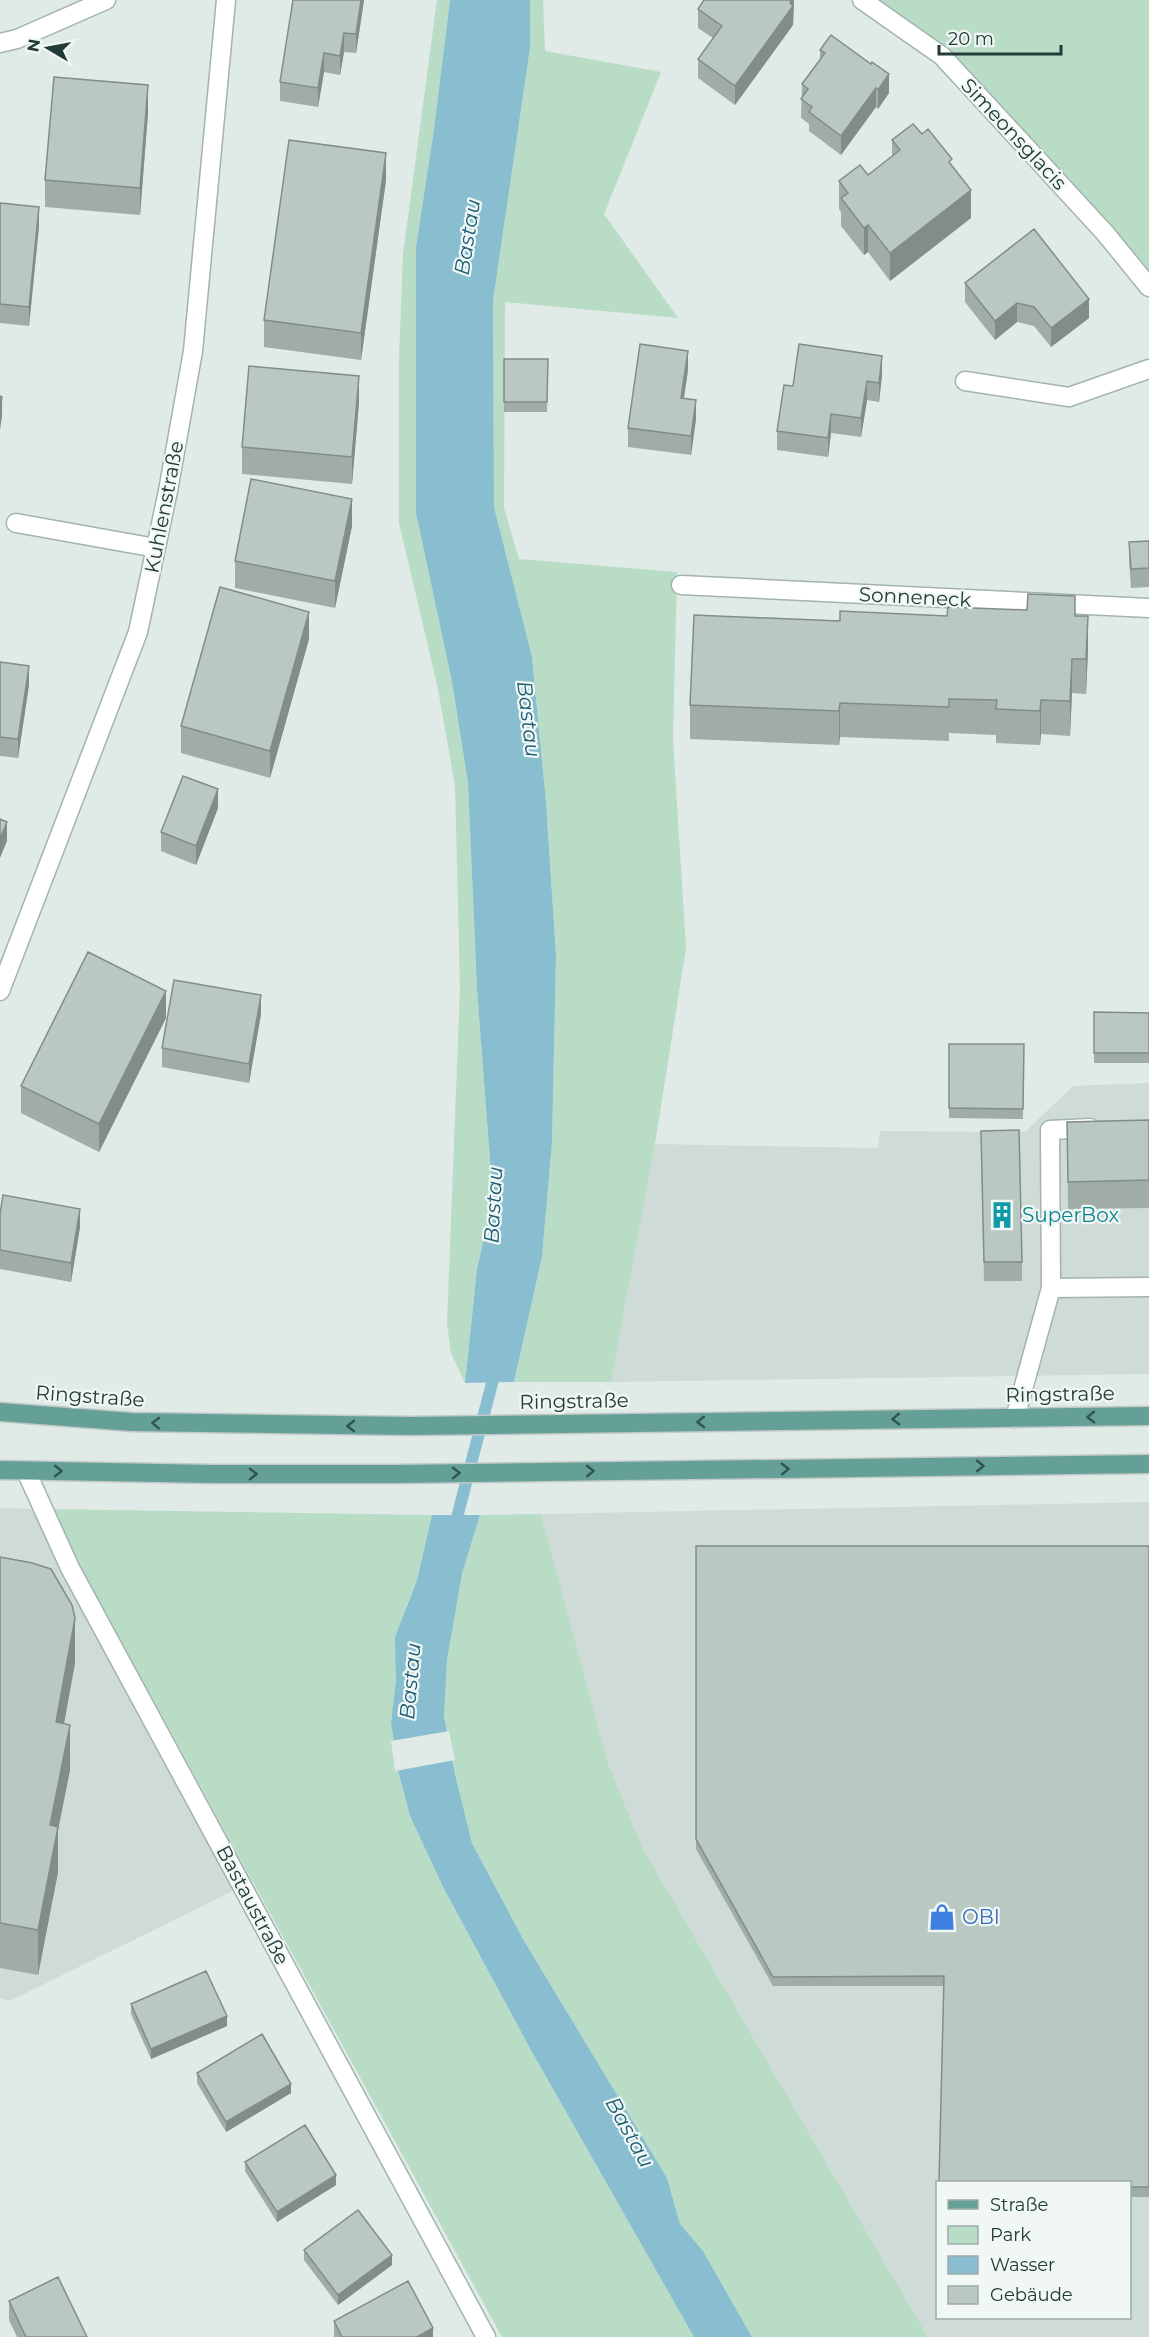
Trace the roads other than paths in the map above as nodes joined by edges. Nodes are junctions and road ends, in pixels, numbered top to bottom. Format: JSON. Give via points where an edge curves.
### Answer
{"nodes":[{"id":1,"x":106,"y":0,"type":"edge"},
{"id":2,"x":226,"y":0,"type":"edge"},
{"id":3,"x":862,"y":0,"type":"edge"},
{"id":4,"x":0,"y":43,"type":"edge"},
{"id":5,"x":1149,"y":286,"type":"edge"},
{"id":6,"x":1149,"y":369,"type":"edge"},
{"id":7,"x":964,"y":381,"type":"dead end"},
{"id":8,"x":16,"y":523,"type":"dead end"},
{"id":9,"x":156,"y":548,"type":"junction"},
{"id":10,"x":681,"y":585,"type":"dead end"},
{"id":11,"x":1149,"y":609,"type":"edge"},
{"id":12,"x":0,"y":991,"type":"edge"},
{"id":13,"x":1105,"y":1127,"type":"edge"},
{"id":14,"x":1149,"y":1287,"type":"edge"},
{"id":15,"x":1051,"y":1288,"type":"junction"},
{"id":16,"x":0,"y":1412,"type":"edge"},
{"id":17,"x":1149,"y":1416,"type":"edge"},
{"id":18,"x":1015,"y":1418,"type":"junction"},
{"id":19,"x":1149,"y":1464,"type":"edge"},
{"id":20,"x":0,"y":1470,"type":"edge"},
{"id":21,"x":26,"y":1471,"type":"junction"},
{"id":22,"x":486,"y":2337,"type":"edge"}],
"edges":[{"from":1,"to":4,"type":"street"},
{"from":2,"to":9,"type":"street","name":"Kuhlenstraße","via":[[193,351]]},
{"from":3,"to":5,"type":"street","name":"Simeonsglacis","via":[[942,56],[1105,232]]},
{"from":6,"to":7,"type":"street","via":[[1068,397]]},
{"from":8,"to":9,"type":"street"},
{"from":9,"to":12,"type":"street","name":"Kuhlenstraße","via":[[138,632]]},
{"from":10,"to":11,"type":"street","name":"Sonneneck"},
{"from":13,"to":15,"type":"street","via":[[1050,1130]]},
{"from":14,"to":15,"type":"street"},
{"from":15,"to":18,"type":"street"},
{"from":18,"to":16,"type":"main road","name":"Ringstraße","one_way":true,"via":[[224,1425]]},
{"from":17,"to":18,"type":"main road","name":"Ringstraße","one_way":true},
{"from":21,"to":19,"type":"main road","one_way":true,"via":[[397,1474]]},
{"from":20,"to":21,"type":"main road"},
{"from":21,"to":22,"type":"street","name":"Bastaustraße","via":[[70,1568]]}]}
